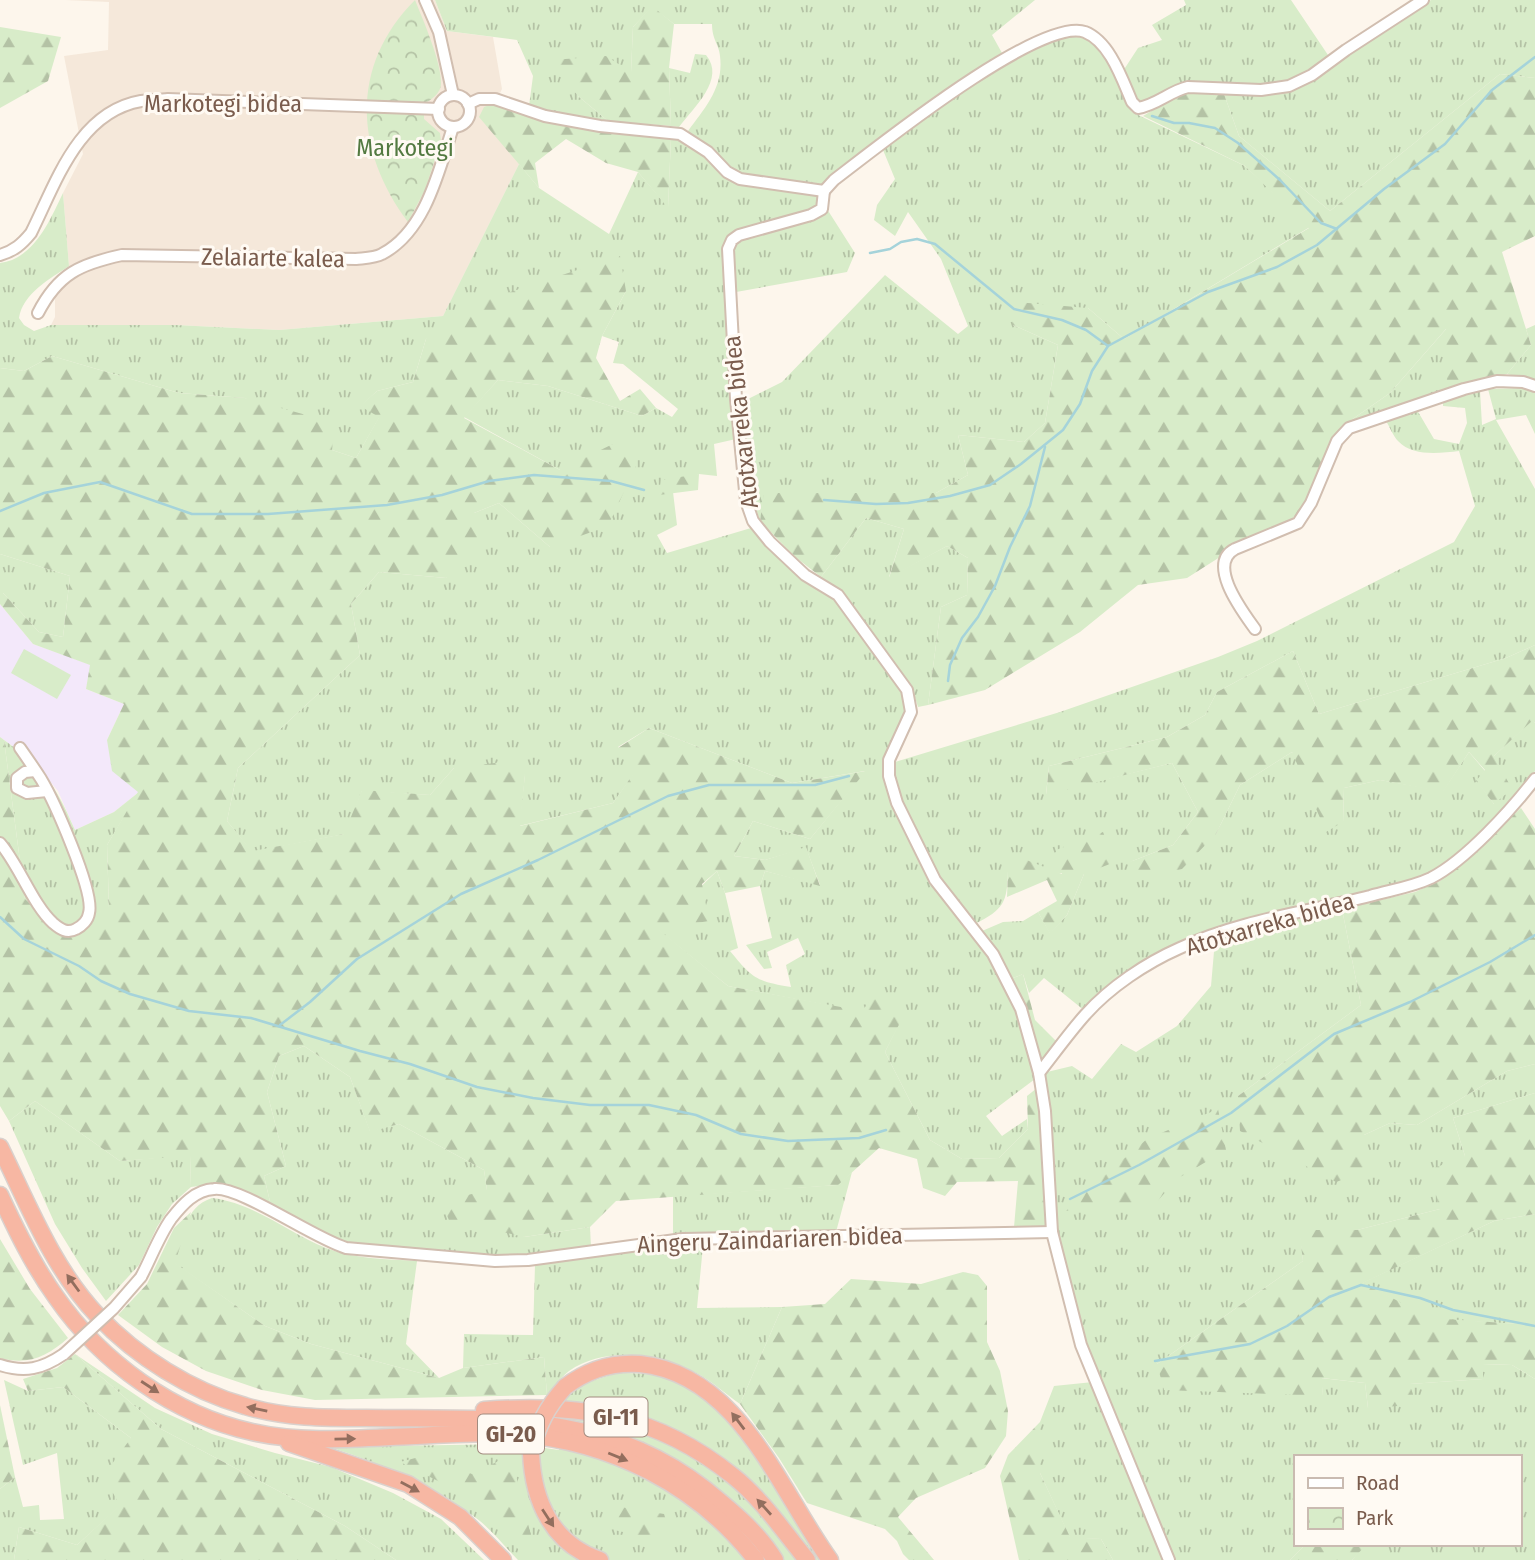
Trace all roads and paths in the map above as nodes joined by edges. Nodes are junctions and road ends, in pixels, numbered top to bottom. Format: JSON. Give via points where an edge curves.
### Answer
{"nodes":[{"id":1,"x":425,"y":0,"type":"edge"},
{"id":2,"x":1423,"y":0,"type":"edge"},
{"id":3,"x":453,"y":95,"type":"junction"},
{"id":4,"x":468,"y":104,"type":"junction"},
{"id":5,"x":439,"y":109,"type":"junction"},
{"id":6,"x":453,"y":127,"type":"junction"},
{"id":7,"x":824,"y":191,"type":"junction"},
{"id":8,"x":0,"y":255,"type":"edge"},
{"id":9,"x":38,"y":313,"type":"dead end"},
{"id":10,"x":1535,"y":386,"type":"edge"},
{"id":11,"x":1255,"y":629,"type":"dead end"},
{"id":12,"x":20,"y":748,"type":"dead end"},
{"id":13,"x":36,"y":771,"type":"junction"},
{"id":14,"x":1535,"y":779,"type":"edge"},
{"id":15,"x":47,"y":791,"type":"junction"},
{"id":16,"x":0,"y":843,"type":"edge"},
{"id":17,"x":1039,"y":1073,"type":"junction"},
{"id":18,"x":0,"y":1147,"type":"edge"},
{"id":19,"x":0,"y":1195,"type":"edge"},
{"id":20,"x":1052,"y":1232,"type":"junction"},
{"id":21,"x":0,"y":1365,"type":"edge"},
{"id":22,"x":373,"y":1419,"type":"junction"},
{"id":23,"x":253,"y":1432,"type":"junction"},
{"id":24,"x":503,"y":1560,"type":"edge"},
{"id":25,"x":600,"y":1560,"type":"edge"},
{"id":26,"x":757,"y":1560,"type":"edge"},
{"id":27,"x":775,"y":1560,"type":"edge"},
{"id":28,"x":807,"y":1560,"type":"edge"},
{"id":29,"x":830,"y":1560,"type":"edge"},
{"id":30,"x":1169,"y":1560,"type":"edge"}],
"edges":[{"from":1,"to":3,"type":"street","via":[[439,32]]},
{"from":2,"to":7,"type":"street","via":[[1290,86],[1261,90],[1188,87],[1139,108],[1102,44],[1084,32],[1062,31],[992,65]]},
{"from":3,"to":4,"type":"street"},
{"from":3,"to":5,"type":"street","via":[[443,100]]},
{"from":4,"to":6,"type":"street","via":[[466,122]]},
{"from":4,"to":7,"type":"street","via":[[495,99],[545,116],[680,134],[740,179]]},
{"from":5,"to":6,"type":"street","via":[[441,119]]},
{"from":5,"to":8,"type":"street","name":"Markotegi bidea","via":[[140,101],[97,121],[77,143],[31,233],[22,244]]},
{"from":6,"to":9,"type":"street","name":"Zelaiarte kalea","via":[[419,217],[400,243],[379,255],[356,259],[122,255],[69,274],[48,292]]},
{"from":7,"to":17,"type":"street","name":"Atotxarreka bidea","via":[[822,209],[739,235],[728,248],[746,501],[753,521],[770,542],[805,575],[838,595],[907,690],[911,712],[889,760],[897,803],[934,880],[993,954],[1021,1009]]},
{"from":10,"to":11,"type":"street","via":[[1486,384],[1368,421],[1342,434],[1303,518],[1291,528],[1229,552],[1225,560],[1230,588]]},
{"from":12,"to":13,"type":"street"},
{"from":13,"to":15,"type":"street"},
{"from":13,"to":15,"type":"street","via":[[17,778],[18,788],[27,793]]},
{"from":14,"to":17,"type":"street","name":"Atotxarreka bidea","via":[[1500,821],[1434,876],[1181,947],[1117,986],[1086,1013]]},
{"from":15,"to":16,"type":"street","via":[[85,882],[90,904],[84,923],[74,931],[64,931],[50,921]]},
{"from":17,"to":20,"type":"street","name":"Atotxarreka bidea"},
{"from":22,"to":18,"type":"highway","number":"GI-20","one_way":true,"via":[[305,1417],[244,1406],[185,1382],[133,1348],[97,1315],[68,1277]]},
{"from":19,"to":23,"type":"highway","number":"GI-20","one_way":true,"via":[[44,1279],[97,1345],[162,1395]]},
{"from":20,"to":21,"type":"street","name":"Aingeru Zaindariaren bidea","bridge":true,"via":[[683,1239],[528,1261],[469,1261],[328,1243],[235,1193],[216,1188],[198,1192],[185,1203],[170,1221],[141,1277],[64,1354],[35,1369]]},
{"from":20,"to":30,"type":"street","via":[[1081,1345]]},
{"from":22,"to":27,"type":"highway","number":"GI-20","via":[[504,1420],[589,1432],[651,1454],[701,1486],[744,1522]]},
{"from":28,"to":22,"type":"highway","number":"GI-11","one_way":true,"via":[[735,1477],[689,1444],[640,1422],[532,1406]]},
{"from":23,"to":24,"type":"highway","one_way":true,"via":[[408,1484],[460,1517]]},
{"from":23,"to":26,"type":"highway","number":"GI-20","one_way":true,"via":[[324,1439],[495,1433],[578,1444],[618,1457],[674,1485],[725,1525]]},
{"from":29,"to":25,"type":"highway","one_way":true,"bridge":true,"via":[[729,1410],[700,1386],[667,1370],[633,1364],[597,1369],[565,1387],[542,1416],[531,1453],[536,1494],[544,1514],[572,1546]]}]}
